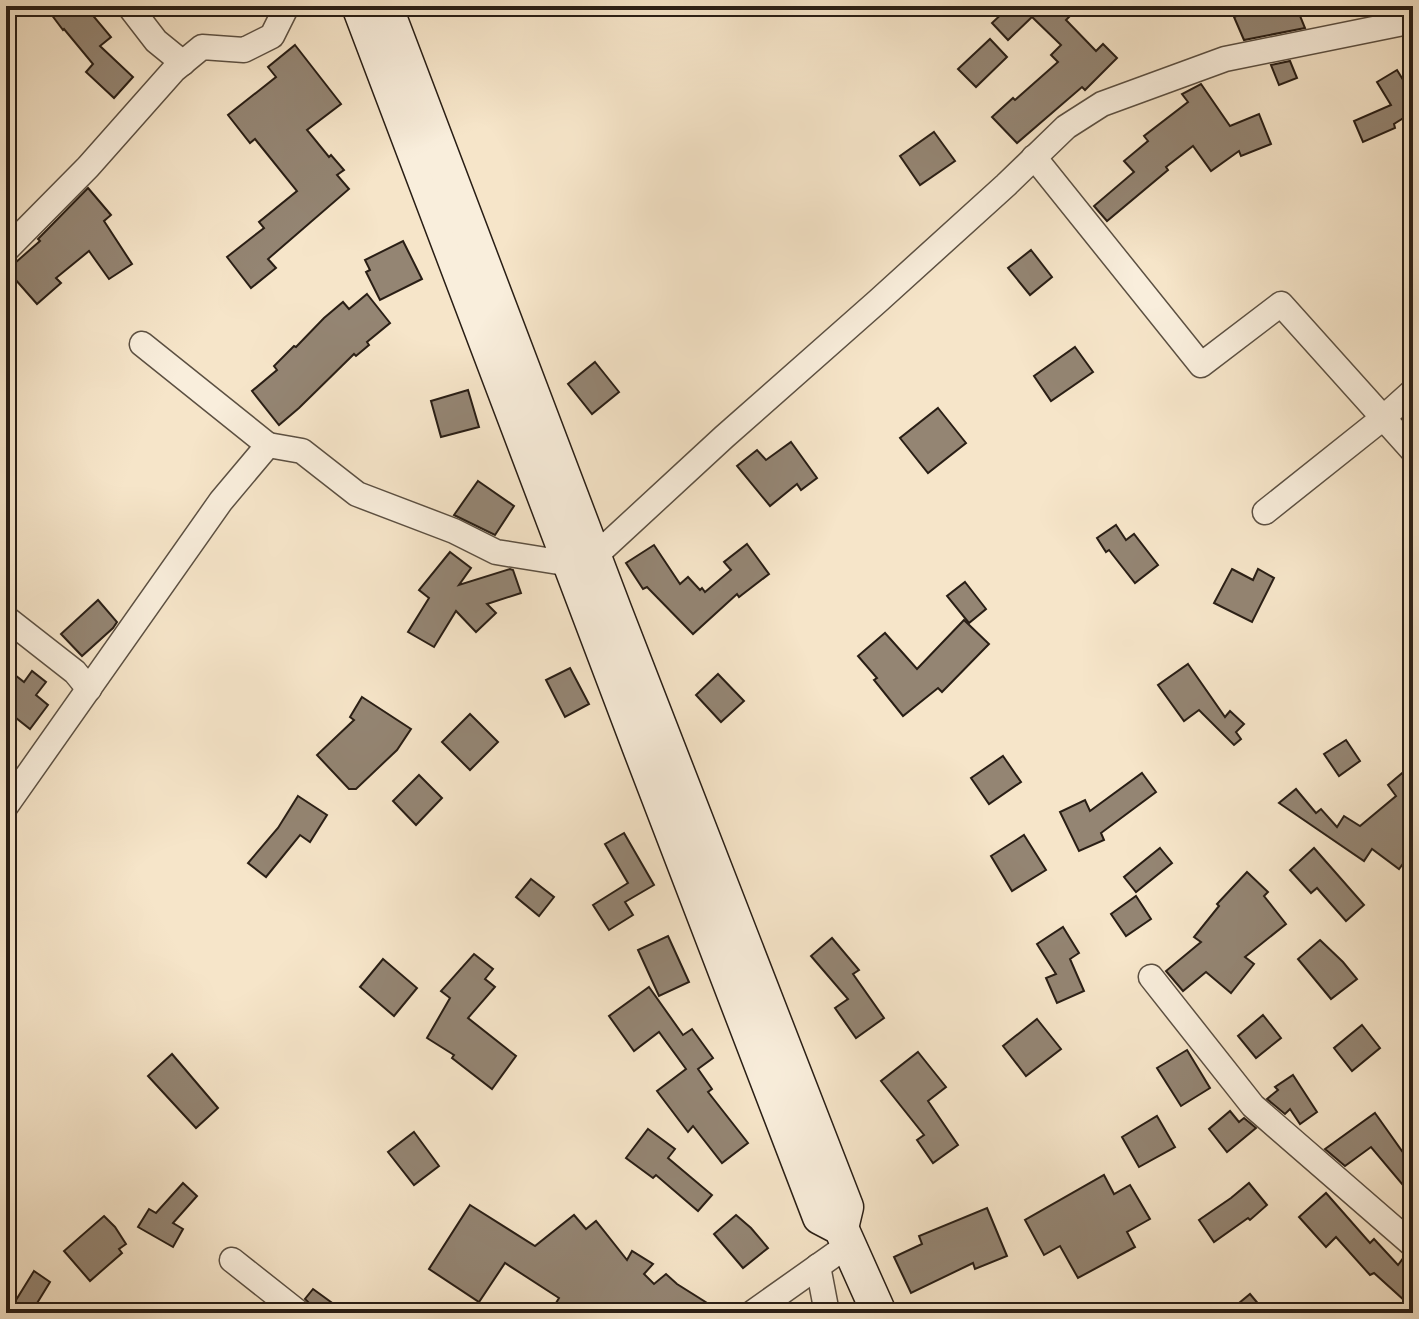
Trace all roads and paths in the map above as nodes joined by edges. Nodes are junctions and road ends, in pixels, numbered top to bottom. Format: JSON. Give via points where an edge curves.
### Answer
{"nodes":[{"id":1,"x":129,"y":6,"type":"edge"},
{"id":2,"x":287,"y":6,"type":"edge"},
{"id":3,"x":359,"y":6,"type":"edge"},
{"id":4,"x":385,"y":6,"type":"edge"},
{"id":5,"x":1413,"y":21,"type":"edge"},
{"id":6,"x":183,"y":63,"type":"junction"},
{"id":7,"x":1034,"y":157,"type":"junction"},
{"id":8,"x":6,"y":250,"type":"edge"},
{"id":9,"x":142,"y":344,"type":"dead end"},
{"id":10,"x":1413,"y":391,"type":"edge"},
{"id":11,"x":1383,"y":418,"type":"junction"},
{"id":12,"x":268,"y":445,"type":"junction"},
{"id":13,"x":1413,"y":451,"type":"edge"},
{"id":14,"x":1265,"y":512,"type":"dead end"},
{"id":15,"x":582,"y":561,"type":"junction"},
{"id":16,"x":6,"y":618,"type":"edge"},
{"id":17,"x":89,"y":689,"type":"junction"},
{"id":18,"x":6,"y":806,"type":"edge"},
{"id":19,"x":1151,"y":977,"type":"dead end"},
{"id":20,"x":844,"y":1236,"type":"junction"},
{"id":21,"x":1413,"y":1245,"type":"edge"},
{"id":22,"x":232,"y":1260,"type":"dead end"},
{"id":23,"x":818,"y":1266,"type":"junction"},
{"id":24,"x":299,"y":1313,"type":"edge"},
{"id":25,"x":752,"y":1313,"type":"edge"},
{"id":26,"x":827,"y":1313,"type":"edge"},
{"id":27,"x":879,"y":1313,"type":"edge"}],
"edges":[{"from":1,"to":6,"type":"street","via":[[156,41]]},
{"from":2,"to":6,"type":"street","via":[[272,36],[244,50],[202,47]]},
{"from":3,"to":15,"type":"street"},
{"from":4,"to":15,"type":"street"},
{"from":5,"to":7,"type":"street","via":[[1225,59],[1182,73],[1102,104]]},
{"from":6,"to":8,"type":"street"},
{"from":7,"to":11,"type":"street","via":[[1201,365],[1281,304]]},
{"from":7,"to":15,"type":"street"},
{"from":9,"to":12,"type":"street"},
{"from":10,"to":11,"type":"street"},
{"from":11,"to":13,"type":"street"},
{"from":11,"to":14,"type":"street"},
{"from":12,"to":15,"type":"street","via":[[302,451],[357,494],[496,552]]},
{"from":12,"to":17,"type":"street","via":[[221,501]]},
{"from":15,"to":20,"type":"street","via":[[820,1217]]},
{"from":16,"to":17,"type":"street"},
{"from":17,"to":18,"type":"street"},
{"from":19,"to":21,"type":"street","via":[[1253,1106]]},
{"from":20,"to":23,"type":"street"},
{"from":20,"to":27,"type":"street"},
{"from":22,"to":24,"type":"street"},
{"from":23,"to":25,"type":"street"},
{"from":23,"to":26,"type":"street"}]}
